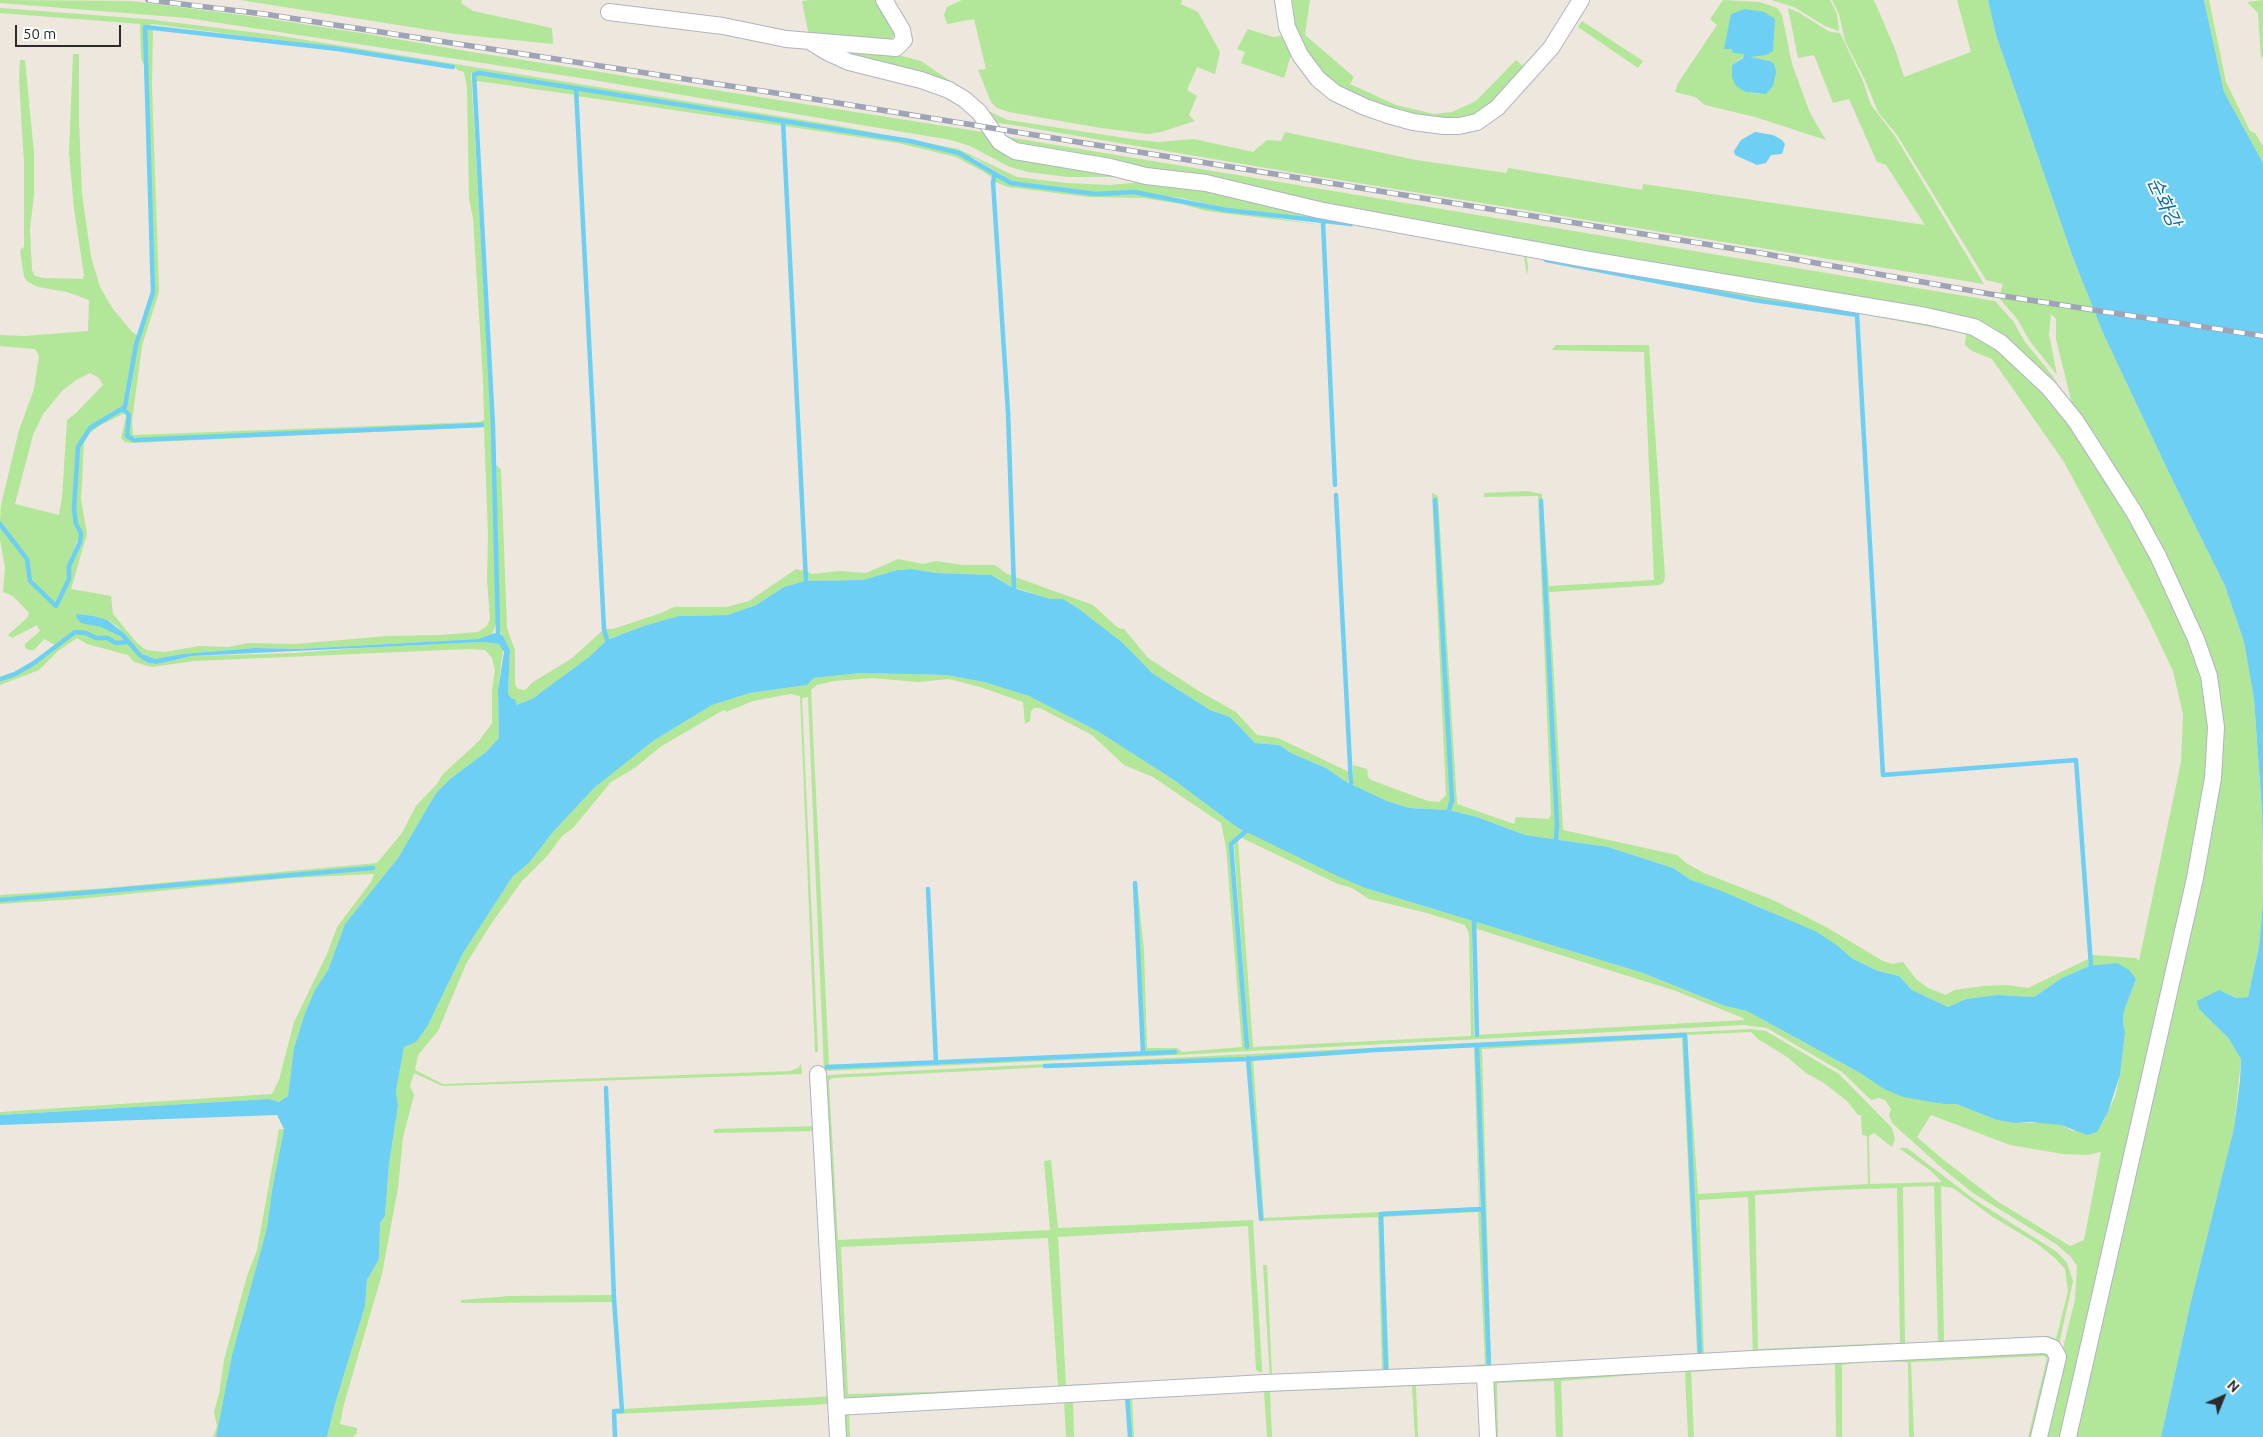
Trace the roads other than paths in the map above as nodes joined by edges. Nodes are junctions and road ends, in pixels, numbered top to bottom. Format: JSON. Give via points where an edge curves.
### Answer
{"nodes":[{"id":1,"x":884,"y":0,"type":"edge"},
{"id":2,"x":1283,"y":0,"type":"edge"},
{"id":3,"x":1581,"y":0,"type":"edge"},
{"id":4,"x":609,"y":12,"type":"dead end"},
{"id":5,"x":811,"y":42,"type":"junction"},
{"id":6,"x":818,"y":1074,"type":"dead end"},
{"id":7,"x":1485,"y":1374,"type":"junction"},
{"id":8,"x":837,"y":1407,"type":"junction"},
{"id":9,"x":838,"y":1437,"type":"edge"},
{"id":10,"x":1488,"y":1437,"type":"edge"},
{"id":11,"x":2039,"y":1437,"type":"edge"},
{"id":12,"x":2068,"y":1437,"type":"edge"}],
"edges":[{"from":1,"to":5,"type":"street","via":[[902,30],[904,40],[896,48]]},
{"from":2,"to":3,"type":"street","via":[[1290,36],[1300,55],[1318,79],[1335,93],[1388,115],[1444,126],[1477,122],[1497,108],[1551,48]]},
{"from":4,"to":5,"type":"street","via":[[723,26]]},
{"from":5,"to":12,"type":"street","via":[[849,62],[921,80],[964,98],[979,112],[1000,142],[1015,151],[1146,176],[1206,183],[1319,210],[1585,259],[1974,326],[2001,343],[2049,388],[2075,420],[2158,556],[2196,639],[2209,676],[2216,727],[2213,778],[2195,878]]},
{"from":6,"to":8,"type":"street"},
{"from":7,"to":8,"type":"street"},
{"from":7,"to":10,"type":"street"},
{"from":7,"to":11,"type":"street","via":[[2045,1345],[2053,1348],[2058,1357]]},
{"from":8,"to":9,"type":"street"}]}
